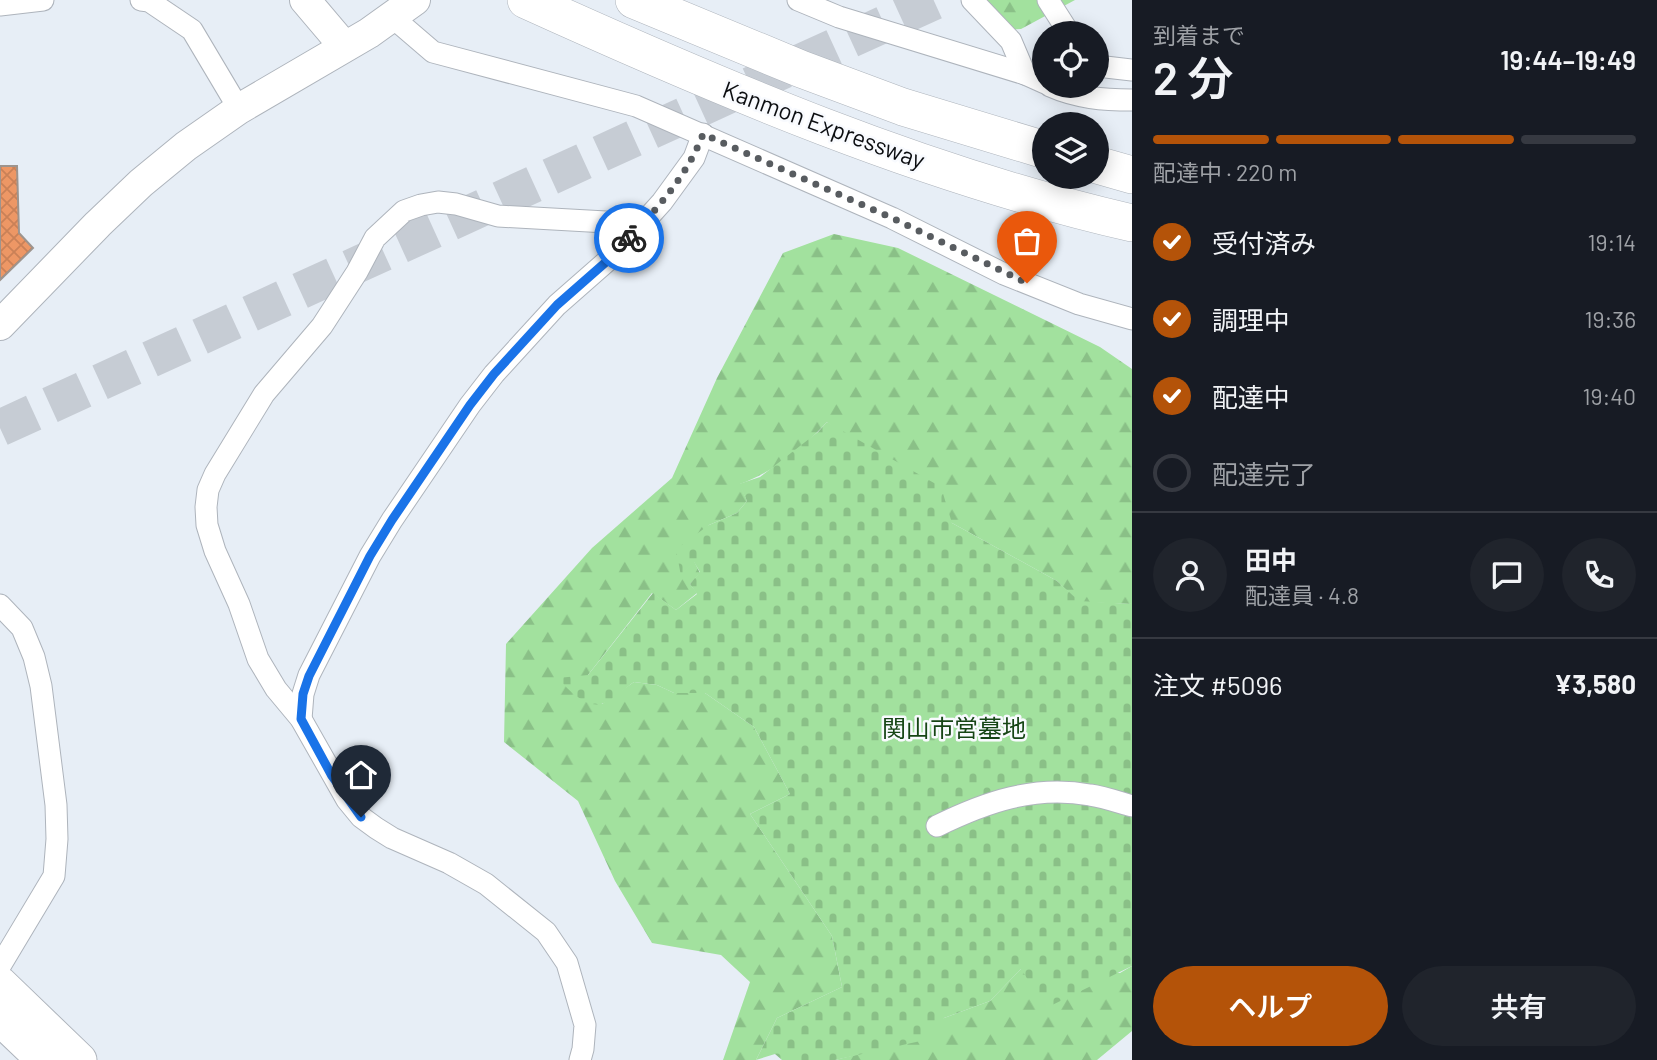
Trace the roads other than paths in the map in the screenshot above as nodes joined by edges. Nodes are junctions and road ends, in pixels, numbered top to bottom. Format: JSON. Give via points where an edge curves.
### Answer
{"nodes":[{"id":1,"x":43,"y":0,"type":"edge"},
{"id":2,"x":141,"y":0,"type":"edge"},
{"id":3,"x":305,"y":0,"type":"edge"},
{"id":4,"x":526,"y":0,"type":"edge"},
{"id":5,"x":634,"y":0,"type":"edge"},
{"id":6,"x":798,"y":0,"type":"edge"},
{"id":7,"x":972,"y":0,"type":"edge"},
{"id":8,"x":1048,"y":0,"type":"edge"},
{"id":9,"x":0,"y":5,"type":"edge"},
{"id":10,"x":403,"y":8,"type":"edge"},
{"id":11,"x":1061,"y":21,"type":"edge"},
{"id":12,"x":344,"y":46,"type":"junction"},
{"id":13,"x":1109,"y":67,"type":"edge"},
{"id":14,"x":1132,"y":70,"type":"edge"},
{"id":15,"x":1025,"y":75,"type":"junction"},
{"id":16,"x":1032,"y":78,"type":"edge"},
{"id":17,"x":1086,"y":98,"type":"edge"},
{"id":18,"x":1132,"y":100,"type":"edge"},
{"id":19,"x":239,"y":109,"type":"junction"},
{"id":20,"x":703,"y":134,"type":"junction"},
{"id":21,"x":1032,"y":146,"type":"edge"},
{"id":22,"x":1109,"y":168,"type":"edge"},
{"id":23,"x":1132,"y":175,"type":"edge"},
{"id":24,"x":1132,"y":222,"type":"edge"},
{"id":25,"x":642,"y":224,"type":"junction"},
{"id":26,"x":1132,"y":318,"type":"edge"},
{"id":27,"x":0,"y":325,"type":"edge"},
{"id":28,"x":0,"y":606,"type":"edge"},
{"id":29,"x":301,"y":719,"type":"junction"},
{"id":30,"x":1132,"y":806,"type":"edge"},
{"id":31,"x":937,"y":825,"type":"dead end"},
{"id":32,"x":0,"y":966,"type":"edge"},
{"id":33,"x":0,"y":983,"type":"edge"},
{"id":34,"x":0,"y":1019,"type":"edge"},
{"id":35,"x":43,"y":1060,"type":"edge"},
{"id":36,"x":80,"y":1060,"type":"edge"},
{"id":37,"x":580,"y":1060,"type":"edge"}],
"edges":[{"from":1,"to":9,"type":"street"},
{"from":2,"to":19,"type":"street","via":[[192,30]]},
{"from":3,"to":12,"type":"street"},
{"from":4,"to":24,"type":"highway","name":"Kanmon Expressway","via":[[679,69],[887,149]]},
{"from":5,"to":21,"type":"highway","name":"Kanmon Expressway","via":[[903,107]]},
{"from":6,"to":15,"type":"street"},
{"from":7,"to":15,"type":"street","via":[[1011,41]]},
{"from":8,"to":11,"type":"street"},
{"from":10,"to":12,"type":"street"},
{"from":10,"to":20,"type":"street","via":[[433,52],[636,106]]},
{"from":12,"to":19,"type":"street"},
{"from":13,"to":14,"type":"street"},
{"from":15,"to":16,"type":"street"},
{"from":17,"to":18,"type":"street"},
{"from":19,"to":27,"type":"street","via":[[141,183]]},
{"from":20,"to":25,"type":"street","via":[[694,158]]},
{"from":20,"to":26,"type":"street","via":[[892,218],[1004,274],[1079,304]]},
{"from":22,"to":23,"type":"highway"},
{"from":25,"to":29,"type":"street","via":[[557,305],[470,405],[370,556],[309,676]]},
{"from":25,"to":29,"type":"street","via":[[498,216],[438,202],[404,211],[375,238],[322,326],[264,394],[212,482],[207,525],[258,659]]},
{"from":28,"to":32,"type":"street","via":[[22,628],[34,657],[57,839],[54,876]]},
{"from":29,"to":37,"type":"street","via":[[361,817],[392,838],[486,884],[546,932],[567,963],[585,1025]]},
{"from":30,"to":31,"type":"street","via":[[1089,794],[1022,795],[976,806]]},
{"from":33,"to":36,"type":"main road"},
{"from":34,"to":35,"type":"main road"}]}
